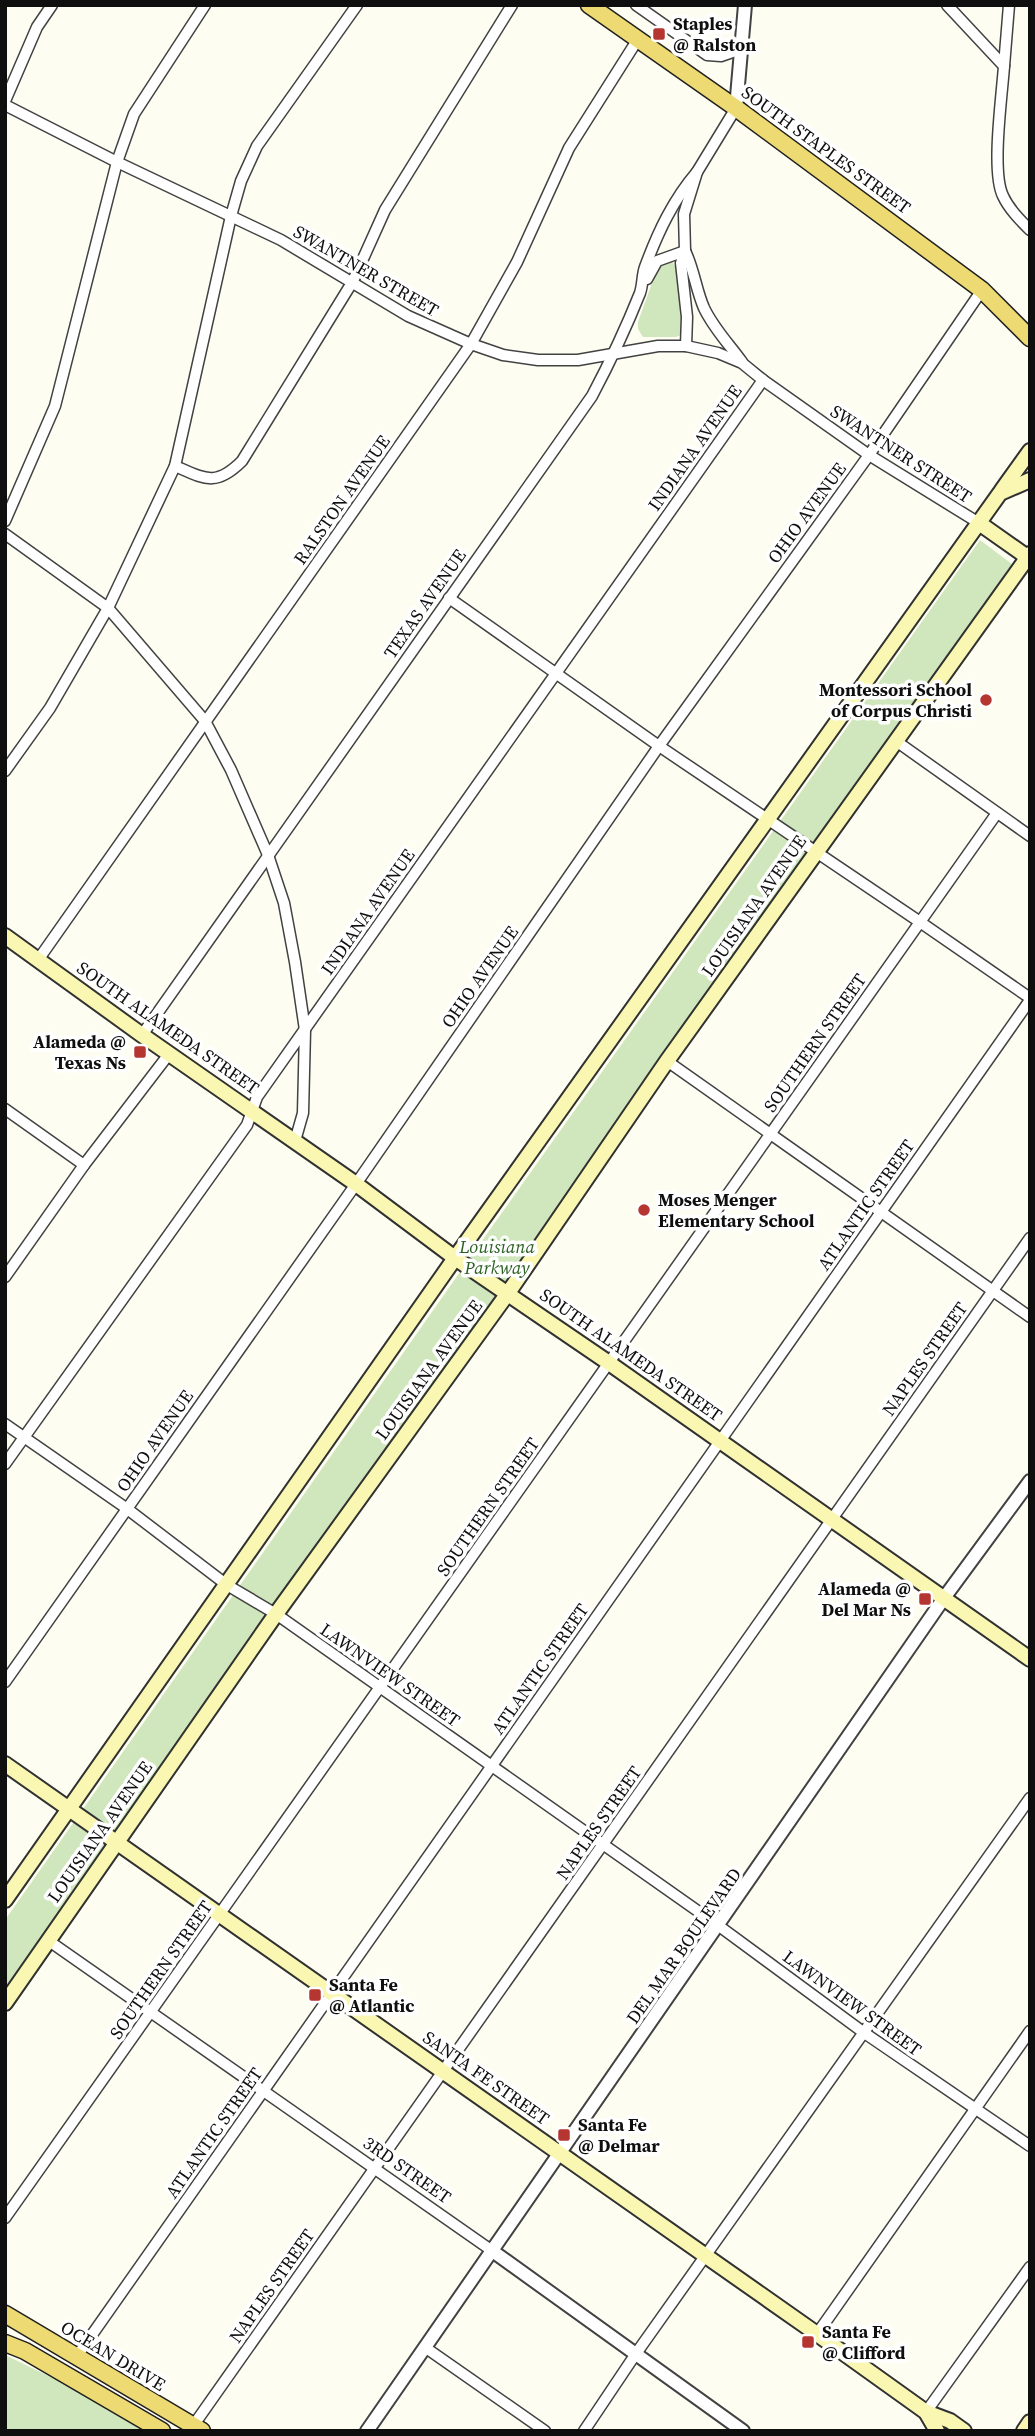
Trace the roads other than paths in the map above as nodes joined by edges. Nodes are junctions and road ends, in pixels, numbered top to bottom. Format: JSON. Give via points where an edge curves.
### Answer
{"nodes":[{"id":1,"x":52,"y":5,"type":"edge"},
{"id":2,"x":205,"y":5,"type":"edge"},
{"id":3,"x":356,"y":5,"type":"edge"},
{"id":4,"x":512,"y":5,"type":"edge"},
{"id":5,"x":589,"y":5,"type":"edge"},
{"id":6,"x":636,"y":5,"type":"edge"},
{"id":7,"x":745,"y":5,"type":"edge"},
{"id":8,"x":947,"y":5,"type":"edge"},
{"id":9,"x":1009,"y":5,"type":"edge"},
{"id":10,"x":638,"y":38,"type":"junction"},
{"id":11,"x":741,"y":49,"type":"junction"},
{"id":12,"x":1004,"y":66,"type":"junction"},
{"id":13,"x":5,"y":103,"type":"edge"},
{"id":14,"x":736,"y":108,"type":"junction"},
{"id":15,"x":117,"y":162,"type":"junction"},
{"id":16,"x":697,"y":172,"type":"junction"},
{"id":17,"x":231,"y":216,"type":"junction"},
{"id":18,"x":1030,"y":230,"type":"edge"},
{"id":19,"x":685,"y":251,"type":"junction"},
{"id":20,"x":353,"y":281,"type":"junction"},
{"id":21,"x":642,"y":289,"type":"junction"},
{"id":22,"x":982,"y":290,"type":"junction"},
{"id":23,"x":1030,"y":338,"type":"edge"},
{"id":24,"x":471,"y":344,"type":"junction"},
{"id":25,"x":686,"y":346,"type":"junction"},
{"id":26,"x":614,"y":355,"type":"junction"},
{"id":27,"x":742,"y":363,"type":"junction"},
{"id":28,"x":763,"y":380,"type":"junction"},
{"id":29,"x":1030,"y":452,"type":"edge"},
{"id":30,"x":869,"y":455,"type":"junction"},
{"id":31,"x":175,"y":466,"type":"junction"},
{"id":32,"x":1030,"y":480,"type":"edge"},
{"id":33,"x":1000,"y":493,"type":"junction"},
{"id":34,"x":5,"y":521,"type":"edge"},
{"id":35,"x":979,"y":523,"type":"junction"},
{"id":36,"x":5,"y":534,"type":"edge"},
{"id":37,"x":1029,"y":557,"type":"edge"},
{"id":38,"x":449,"y":598,"type":"junction"},
{"id":39,"x":108,"y":608,"type":"junction"},
{"id":40,"x":555,"y":673,"type":"junction"},
{"id":41,"x":205,"y":721,"type":"junction"},
{"id":42,"x":896,"y":741,"type":"junction"},
{"id":43,"x":659,"y":746,"type":"junction"},
{"id":44,"x":5,"y":771,"type":"edge"},
{"id":45,"x":997,"y":813,"type":"junction"},
{"id":46,"x":768,"y":821,"type":"junction"},
{"id":47,"x":1030,"y":836,"type":"edge"},
{"id":48,"x":816,"y":851,"type":"junction"},
{"id":49,"x":268,"y":855,"type":"junction"},
{"id":50,"x":920,"y":922,"type":"junction"},
{"id":51,"x":5,"y":936,"type":"edge"},
{"id":52,"x":38,"y":960,"type":"junction"},
{"id":53,"x":1030,"y":999,"type":"edge"},
{"id":54,"x":304,"y":1030,"type":"junction"},
{"id":55,"x":142,"y":1035,"type":"junction"},
{"id":56,"x":169,"y":1054,"type":"junction"},
{"id":57,"x":667,"y":1061,"type":"junction"},
{"id":58,"x":5,"y":1109,"type":"edge"},
{"id":59,"x":252,"y":1111,"type":"junction"},
{"id":60,"x":771,"y":1134,"type":"junction"},
{"id":61,"x":295,"y":1140,"type":"junction"},
{"id":62,"x":85,"y":1165,"type":"junction"},
{"id":63,"x":356,"y":1184,"type":"junction"},
{"id":64,"x":882,"y":1210,"type":"junction"},
{"id":65,"x":1030,"y":1238,"type":"edge"},
{"id":66,"x":456,"y":1258,"type":"junction"},
{"id":67,"x":7,"y":1273,"type":"edge"},
{"id":68,"x":992,"y":1291,"type":"junction"},
{"id":69,"x":508,"y":1293,"type":"junction"},
{"id":70,"x":1030,"y":1317,"type":"edge"},
{"id":71,"x":609,"y":1363,"type":"junction"},
{"id":72,"x":5,"y":1424,"type":"edge"},
{"id":73,"x":24,"y":1438,"type":"junction"},
{"id":74,"x":720,"y":1441,"type":"junction"},
{"id":75,"x":5,"y":1464,"type":"edge"},
{"id":76,"x":1030,"y":1481,"type":"edge"},
{"id":77,"x":126,"y":1508,"type":"junction"},
{"id":78,"x":831,"y":1520,"type":"junction"},
{"id":79,"x":227,"y":1585,"type":"junction"},
{"id":80,"x":944,"y":1598,"type":"junction"},
{"id":81,"x":276,"y":1614,"type":"junction"},
{"id":82,"x":1030,"y":1659,"type":"edge"},
{"id":83,"x":5,"y":1682,"type":"edge"},
{"id":84,"x":380,"y":1688,"type":"junction"},
{"id":85,"x":5,"y":1764,"type":"edge"},
{"id":86,"x":492,"y":1765,"type":"junction"},
{"id":87,"x":1030,"y":1798,"type":"edge"},
{"id":88,"x":70,"y":1810,"type":"junction"},
{"id":89,"x":117,"y":1840,"type":"junction"},
{"id":90,"x":603,"y":1844,"type":"junction"},
{"id":91,"x":5,"y":1900,"type":"edge"},
{"id":92,"x":220,"y":1914,"type":"junction"},
{"id":93,"x":719,"y":1926,"type":"junction"},
{"id":94,"x":48,"y":1941,"type":"junction"},
{"id":95,"x":332,"y":1993,"type":"junction"},
{"id":96,"x":5,"y":2003,"type":"edge"},
{"id":97,"x":150,"y":2013,"type":"junction"},
{"id":98,"x":1030,"y":2031,"type":"edge"},
{"id":99,"x":863,"y":2032,"type":"junction"},
{"id":100,"x":443,"y":2071,"type":"junction"},
{"id":101,"x":263,"y":2091,"type":"junction"},
{"id":102,"x":975,"y":2108,"type":"junction"},
{"id":103,"x":1030,"y":2146,"type":"edge"},
{"id":104,"x":560,"y":2153,"type":"junction"},
{"id":105,"x":374,"y":2169,"type":"junction"},
{"id":106,"x":5,"y":2218,"type":"edge"},
{"id":107,"x":491,"y":2250,"type":"junction"},
{"id":108,"x":706,"y":2256,"type":"junction"},
{"id":109,"x":1030,"y":2267,"type":"edge"},
{"id":110,"x":5,"y":2314,"type":"edge"},
{"id":111,"x":817,"y":2334,"type":"junction"},
{"id":112,"x":5,"y":2343,"type":"edge"},
{"id":113,"x":426,"y":2348,"type":"junction"},
{"id":114,"x":635,"y":2355,"type":"junction"},
{"id":115,"x":77,"y":2356,"type":"junction"},
{"id":116,"x":54,"y":2368,"type":"junction"},
{"id":117,"x":110,"y":2375,"type":"junction"},
{"id":118,"x":926,"y":2412,"type":"junction"},
{"id":119,"x":1030,"y":2422,"type":"edge"},
{"id":120,"x":197,"y":2428,"type":"edge"},
{"id":121,"x":162,"y":2431,"type":"edge"},
{"id":122,"x":367,"y":2431,"type":"edge"},
{"id":123,"x":545,"y":2431,"type":"edge"},
{"id":124,"x":584,"y":2431,"type":"edge"},
{"id":125,"x":743,"y":2431,"type":"edge"},
{"id":126,"x":937,"y":2431,"type":"edge"},
{"id":127,"x":964,"y":2431,"type":"edge"},
{"id":128,"x":1024,"y":2431,"type":"edge"}],
"edges":[{"from":1,"to":13,"type":"street","via":[[37,27]]},
{"from":2,"to":15,"type":"street","via":[[134,114]]},
{"from":3,"to":17,"type":"street","via":[[257,146]]},
{"from":4,"to":20,"type":"street","via":[[385,210]]},
{"from":5,"to":10,"type":"main road","name":"SOUTH STAPLES STREET"},
{"from":6,"to":11,"type":"street","via":[[707,55]]},
{"from":7,"to":11,"type":"street"},
{"from":8,"to":12,"type":"street"},
{"from":9,"to":12,"type":"street"},
{"from":10,"to":14,"type":"main road","name":"SOUTH STAPLES STREET"},
{"from":10,"to":24,"type":"street","name":"RALSTON AVENUE","via":[[569,148],[517,262]]},
{"from":11,"to":14,"type":"street"},
{"from":12,"to":18,"type":"street","via":[[997,177],[1003,196]]},
{"from":13,"to":15,"type":"street","name":"SWANTNER STREET"},
{"from":14,"to":16,"type":"street","name":"TEXAS AVENUE"},
{"from":14,"to":22,"type":"main road","name":"SOUTH STAPLES STREET"},
{"from":15,"to":17,"type":"street","name":"SWANTNER STREET"},
{"from":15,"to":34,"type":"street","via":[[55,405]]},
{"from":16,"to":19,"type":"street","name":"TEXAS AVENUE","via":[[684,214]]},
{"from":16,"to":21,"type":"street","name":"TEXAS AVENUE","via":[[660,230]]},
{"from":17,"to":20,"type":"street","name":"SWANTNER STREET"},
{"from":17,"to":31,"type":"street"},
{"from":19,"to":21,"type":"street","via":[[657,261]]},
{"from":19,"to":25,"type":"street","name":"TEXAS AVENUE","via":[[681,263]]},
{"from":19,"to":27,"type":"street","name":"TEXAS AVENUE","via":[[704,307]]},
{"from":20,"to":24,"type":"street","name":"SWANTNER STREET","via":[[408,316]]},
{"from":20,"to":31,"type":"street","via":[[242,461],[228,475],[212,479]]},
{"from":21,"to":26,"type":"street","name":"TEXAS AVENUE"},
{"from":22,"to":23,"type":"main road","name":"SOUTH STAPLES STREET"},
{"from":22,"to":30,"type":"street","name":"OHIO AVENUE"},
{"from":24,"to":26,"type":"street","name":"SWANTNER STREET","via":[[538,360]]},
{"from":24,"to":41,"type":"street","name":"RALSTON AVENUE"},
{"from":25,"to":26,"type":"street","name":"SWANTNER STREET"},
{"from":25,"to":27,"type":"street","name":"SWANTNER STREET"},
{"from":26,"to":38,"type":"street","name":"TEXAS AVENUE","via":[[592,396]]},
{"from":27,"to":28,"type":"street","name":"SWANTNER STREET"},
{"from":28,"to":30,"type":"street","name":"SWANTNER STREET"},
{"from":28,"to":40,"type":"street","name":"INDIANA AVENUE"},
{"from":29,"to":33,"type":"main road"},
{"from":30,"to":35,"type":"street","name":"SWANTNER STREET"},
{"from":30,"to":43,"type":"street","name":"OHIO AVENUE"},
{"from":31,"to":39,"type":"street"},
{"from":32,"to":33,"type":"main road"},
{"from":33,"to":35,"type":"main road"},
{"from":35,"to":37,"type":"main road"},
{"from":35,"to":46,"type":"main road"},
{"from":36,"to":39,"type":"street"},
{"from":37,"to":42,"type":"main road","name":"LOUISIANA AVENUE"},
{"from":38,"to":40,"type":"street"},
{"from":38,"to":49,"type":"street","name":"TEXAS AVENUE"},
{"from":39,"to":41,"type":"street"},
{"from":39,"to":44,"type":"street","via":[[50,708]]},
{"from":40,"to":43,"type":"street"},
{"from":40,"to":54,"type":"street","name":"INDIANA AVENUE"},
{"from":41,"to":49,"type":"street"},
{"from":41,"to":52,"type":"street","name":"RALSTON AVENUE"},
{"from":42,"to":45,"type":"street"},
{"from":42,"to":48,"type":"main road","name":"LOUISIANA AVENUE"},
{"from":43,"to":46,"type":"street"},
{"from":43,"to":63,"type":"street","name":"OHIO AVENUE"},
{"from":45,"to":47,"type":"street"},
{"from":45,"to":50,"type":"street","name":"SOUTHERN STREET"},
{"from":46,"to":48,"type":"street"},
{"from":46,"to":66,"type":"main road"},
{"from":48,"to":50,"type":"street"},
{"from":48,"to":57,"type":"main road","name":"LOUISIANA AVENUE"},
{"from":49,"to":54,"type":"street","via":[[284,903]]},
{"from":49,"to":55,"type":"street","name":"TEXAS AVENUE"},
{"from":50,"to":53,"type":"street"},
{"from":50,"to":60,"type":"street","name":"SOUTHERN STREET"},
{"from":51,"to":52,"type":"main road","name":"SOUTH ALAMEDA STREET"},
{"from":52,"to":55,"type":"main road","name":"SOUTH ALAMEDA STREET"},
{"from":53,"to":64,"type":"street","name":"ATLANTIC STREET"},
{"from":54,"to":59,"type":"street","name":"INDIANA AVENUE"},
{"from":54,"to":61,"type":"street","via":[[303,1113]]},
{"from":55,"to":56,"type":"main road","name":"SOUTH ALAMEDA STREET"},
{"from":56,"to":59,"type":"main road","name":"SOUTH ALAMEDA STREET"},
{"from":56,"to":62,"type":"street"},
{"from":57,"to":60,"type":"street"},
{"from":57,"to":69,"type":"main road","name":"LOUISIANA AVENUE"},
{"from":58,"to":62,"type":"street"},
{"from":59,"to":61,"type":"main road","name":"SOUTH ALAMEDA STREET"},
{"from":59,"to":73,"type":"street","name":"INDIANA AVENUE","via":[[247,1125]]},
{"from":60,"to":64,"type":"street"},
{"from":60,"to":71,"type":"street","name":"SOUTHERN STREET"},
{"from":61,"to":63,"type":"main road","name":"SOUTH ALAMEDA STREET"},
{"from":62,"to":67,"type":"street"},
{"from":63,"to":66,"type":"main road","name":"SOUTH ALAMEDA STREET"},
{"from":63,"to":77,"type":"street","name":"OHIO AVENUE"},
{"from":64,"to":68,"type":"street"},
{"from":64,"to":74,"type":"street","name":"ATLANTIC STREET"},
{"from":65,"to":68,"type":"street","name":"NAPLES STREET"},
{"from":66,"to":69,"type":"main road","name":"SOUTH ALAMEDA STREET"},
{"from":66,"to":79,"type":"main road"},
{"from":68,"to":70,"type":"street"},
{"from":68,"to":78,"type":"street","name":"NAPLES STREET"},
{"from":69,"to":71,"type":"main road","name":"SOUTH ALAMEDA STREET"},
{"from":69,"to":81,"type":"main road","name":"LOUISIANA AVENUE"},
{"from":71,"to":74,"type":"main road","name":"SOUTH ALAMEDA STREET"},
{"from":71,"to":84,"type":"street","name":"SOUTHERN STREET"},
{"from":72,"to":73,"type":"street","name":"LAWNVIEW STREET"},
{"from":73,"to":75,"type":"street","name":"INDIANA AVENUE"},
{"from":73,"to":77,"type":"street","name":"LAWNVIEW STREET"},
{"from":74,"to":78,"type":"main road","name":"SOUTH ALAMEDA STREET"},
{"from":74,"to":86,"type":"street","name":"ATLANTIC STREET"},
{"from":76,"to":80,"type":"street","name":"DEL MAR BOULEVARD"},
{"from":77,"to":79,"type":"street","name":"LAWNVIEW STREET"},
{"from":77,"to":83,"type":"street","name":"OHIO AVENUE"},
{"from":78,"to":80,"type":"main road","name":"SOUTH ALAMEDA STREET"},
{"from":78,"to":90,"type":"street","name":"NAPLES STREET"},
{"from":79,"to":81,"type":"street","name":"LAWNVIEW STREET"},
{"from":79,"to":88,"type":"main road"},
{"from":80,"to":82,"type":"main road","name":"SOUTH ALAMEDA STREET"},
{"from":80,"to":93,"type":"street","name":"DEL MAR BOULEVARD"},
{"from":81,"to":84,"type":"street","name":"LAWNVIEW STREET"},
{"from":81,"to":89,"type":"main road","name":"LOUISIANA AVENUE"},
{"from":84,"to":86,"type":"street","name":"LAWNVIEW STREET"},
{"from":84,"to":92,"type":"street","name":"SOUTHERN STREET"},
{"from":85,"to":88,"type":"main road","name":"SANTA FE STREET"},
{"from":86,"to":90,"type":"street","name":"LAWNVIEW STREET"},
{"from":86,"to":95,"type":"street","name":"ATLANTIC STREET"},
{"from":87,"to":99,"type":"street"},
{"from":88,"to":89,"type":"main road","name":"SANTA FE STREET"},
{"from":88,"to":91,"type":"main road"},
{"from":89,"to":92,"type":"main road","name":"SANTA FE STREET"},
{"from":89,"to":94,"type":"main road","name":"LOUISIANA AVENUE"},
{"from":90,"to":93,"type":"street","name":"LAWNVIEW STREET"},
{"from":90,"to":100,"type":"street","name":"NAPLES STREET"},
{"from":92,"to":95,"type":"main road","name":"SANTA FE STREET"},
{"from":92,"to":97,"type":"street","name":"SOUTHERN STREET"},
{"from":93,"to":99,"type":"street","name":"LAWNVIEW STREET"},
{"from":93,"to":104,"type":"street","name":"DEL MAR BOULEVARD"},
{"from":94,"to":96,"type":"main road","name":"LOUISIANA AVENUE"},
{"from":94,"to":97,"type":"street","name":"3RD STREET"},
{"from":95,"to":100,"type":"main road","name":"SANTA FE STREET"},
{"from":95,"to":101,"type":"street","name":"ATLANTIC STREET"},
{"from":97,"to":101,"type":"street","name":"3RD STREET"},
{"from":97,"to":106,"type":"street","name":"SOUTHERN STREET"},
{"from":98,"to":102,"type":"street"},
{"from":99,"to":102,"type":"street","name":"LAWNVIEW STREET"},
{"from":99,"to":108,"type":"street"},
{"from":100,"to":104,"type":"main road","name":"SANTA FE STREET"},
{"from":100,"to":105,"type":"street","name":"NAPLES STREET"},
{"from":101,"to":105,"type":"street","name":"3RD STREET"},
{"from":101,"to":115,"type":"street","name":"ATLANTIC STREET"},
{"from":102,"to":103,"type":"street","name":"LAWNVIEW STREET"},
{"from":102,"to":111,"type":"street"},
{"from":104,"to":107,"type":"street","name":"DEL MAR BOULEVARD"},
{"from":104,"to":108,"type":"main road","name":"SANTA FE STREET"},
{"from":105,"to":107,"type":"street","name":"3RD STREET"},
{"from":105,"to":120,"type":"street","name":"NAPLES STREET"},
{"from":107,"to":113,"type":"street","name":"DEL MAR BOULEVARD"},
{"from":107,"to":114,"type":"street","name":"3RD STREET"},
{"from":108,"to":111,"type":"main road","name":"SANTA FE STREET"},
{"from":108,"to":114,"type":"street"},
{"from":109,"to":118,"type":"street"},
{"from":110,"to":115,"type":"main road","name":"OCEAN DRIVE"},
{"from":111,"to":118,"type":"main road","name":"SANTA FE STREET"},
{"from":112,"to":116,"type":"main road"},
{"from":113,"to":122,"type":"street","name":"DEL MAR BOULEVARD"},
{"from":113,"to":123,"type":"street"},
{"from":114,"to":124,"type":"street"},
{"from":114,"to":125,"type":"street","name":"3RD STREET"},
{"from":115,"to":117,"type":"main road","name":"OCEAN DRIVE"},
{"from":116,"to":117,"type":"main road","via":[[64,2363]]},
{"from":116,"to":121,"type":"main road"},
{"from":117,"to":120,"type":"main road","name":"OCEAN DRIVE"},
{"from":118,"to":126,"type":"main road","name":"SANTA FE STREET"},
{"from":118,"to":127,"type":"main road"},
{"from":119,"to":128,"type":"main road"}]}
